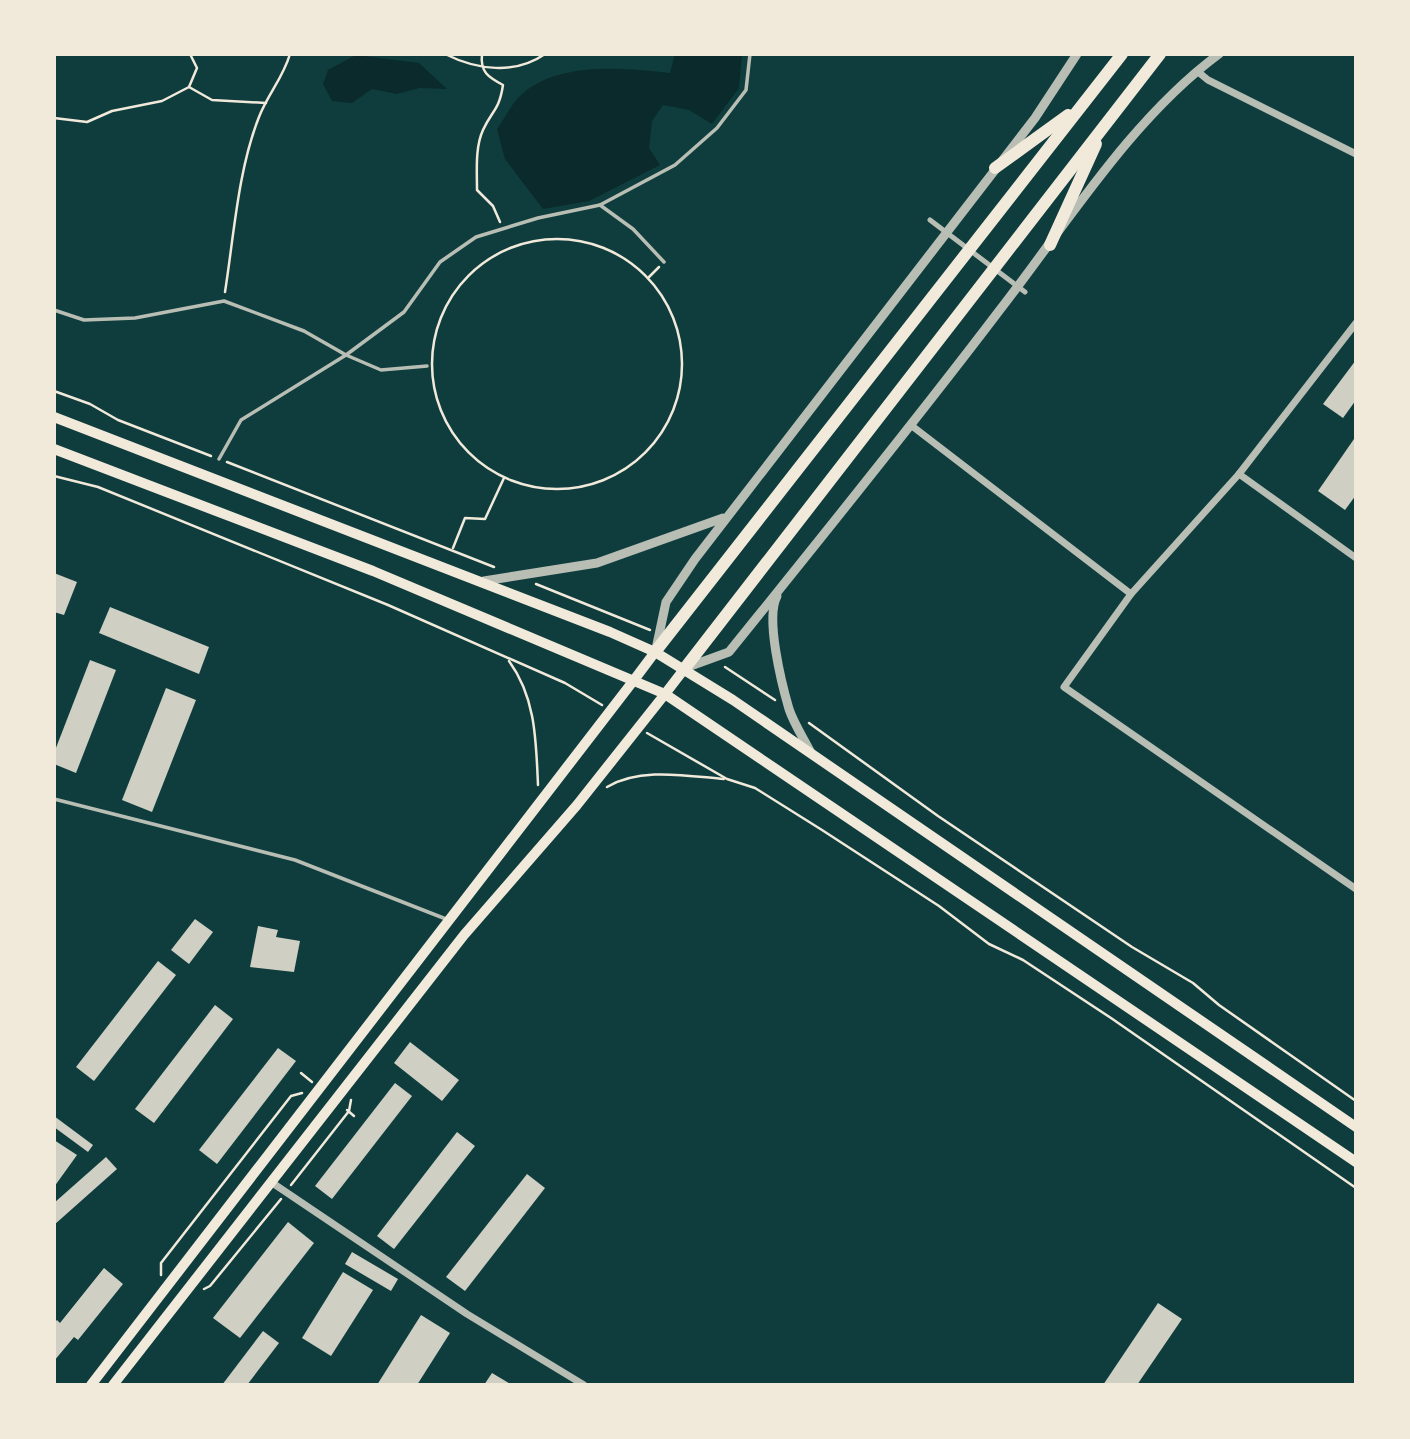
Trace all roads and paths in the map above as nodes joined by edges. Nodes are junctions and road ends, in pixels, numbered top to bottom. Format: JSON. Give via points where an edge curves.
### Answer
{"nodes":[{"id":1,"x":190,"y":54,"type":"edge"},
{"id":2,"x":290,"y":54,"type":"edge"},
{"id":3,"x":445,"y":54,"type":"edge"},
{"id":4,"x":482,"y":54,"type":"edge"},
{"id":5,"x":545,"y":54,"type":"edge"},
{"id":6,"x":750,"y":54,"type":"edge"},
{"id":7,"x":1077,"y":54,"type":"edge"},
{"id":8,"x":1122,"y":54,"type":"edge"},
{"id":9,"x":1160,"y":54,"type":"edge"},
{"id":10,"x":1219,"y":54,"type":"edge"},
{"id":11,"x":481,"y":66,"type":"junction"},
{"id":12,"x":1197,"y":71,"type":"junction"},
{"id":13,"x":189,"y":87,"type":"junction"},
{"id":14,"x":267,"y":103,"type":"junction"},
{"id":15,"x":1080,"y":107,"type":"junction"},
{"id":16,"x":54,"y":118,"type":"edge"},
{"id":17,"x":1105,"y":125,"type":"junction"},
{"id":18,"x":1356,"y":154,"type":"edge"},
{"id":19,"x":995,"y":168,"type":"junction"},
{"id":20,"x":600,"y":205,"type":"junction"},
{"id":21,"x":930,"y":220,"type":"dead end"},
{"id":22,"x":503,"y":228,"type":"junction"},
{"id":23,"x":1050,"y":245,"type":"junction"},
{"id":24,"x":514,"y":247,"type":"junction"},
{"id":25,"x":664,"y":262,"type":"dead end"},
{"id":26,"x":654,"y":272,"type":"dead end"},
{"id":27,"x":649,"y":278,"type":"junction"},
{"id":28,"x":1025,"y":292,"type":"dead end"},
{"id":29,"x":224,"y":301,"type":"junction"},
{"id":30,"x":54,"y":310,"type":"edge"},
{"id":31,"x":1356,"y":323,"type":"edge"},
{"id":32,"x":346,"y":355,"type":"junction"},
{"id":33,"x":427,"y":366,"type":"dead end"},
{"id":34,"x":54,"y":417,"type":"edge"},
{"id":35,"x":912,"y":426,"type":"junction"},
{"id":36,"x":54,"y":449,"type":"edge"},
{"id":37,"x":219,"y":459,"type":"dead end"},
{"id":38,"x":1239,"y":474,"type":"junction"},
{"id":39,"x":54,"y":476,"type":"edge"},
{"id":40,"x":503,"y":478,"type":"junction"},
{"id":41,"x":724,"y":518,"type":"junction"},
{"id":42,"x":453,"y":549,"type":"dead end"},
{"id":43,"x":1356,"y":558,"type":"edge"},
{"id":44,"x":484,"y":581,"type":"junction"},
{"id":45,"x":781,"y":587,"type":"junction"},
{"id":46,"x":1131,"y":594,"type":"junction"},
{"id":47,"x":655,"y":652,"type":"junction"},
{"id":48,"x":507,"y":658,"type":"junction"},
{"id":49,"x":685,"y":668,"type":"junction"},
{"id":50,"x":634,"y":680,"type":"junction"},
{"id":51,"x":665,"y":694,"type":"junction"},
{"id":52,"x":610,"y":710,"type":"junction"},
{"id":53,"x":638,"y":727,"type":"junction"},
{"id":54,"x":812,"y":754,"type":"junction"},
{"id":55,"x":727,"y":779,"type":"junction"},
{"id":56,"x":597,"y":793,"type":"dead end"},
{"id":57,"x":54,"y":799,"type":"edge"},
{"id":58,"x":539,"y":801,"type":"junction"},
{"id":59,"x":1356,"y":889,"type":"edge"},
{"id":60,"x":447,"y":919,"type":"junction"},
{"id":61,"x":318,"y":1088,"type":"junction"},
{"id":62,"x":1356,"y":1126,"type":"edge"},
{"id":63,"x":1356,"y":1162,"type":"edge"},
{"id":64,"x":271,"y":1182,"type":"junction"},
{"id":65,"x":1356,"y":1188,"type":"edge"},
{"id":66,"x":160,"y":1295,"type":"junction"},
{"id":67,"x":91,"y":1385,"type":"edge"},
{"id":68,"x":113,"y":1385,"type":"edge"},
{"id":69,"x":584,"y":1385,"type":"edge"}],
"edges":[{"from":1,"to":13,"type":"path","via":[[197,68]]},
{"from":2,"to":14,"type":"path","via":[[284,77]]},
{"from":3,"to":11,"type":"path"},
{"from":4,"to":11,"type":"path"},
{"from":5,"to":11,"type":"path","via":[[528,66]]},
{"from":6,"to":20,"type":"lane","via":[[746,90],[717,128],[675,164]]},
{"from":7,"to":19,"type":"street"},
{"from":8,"to":15,"type":"highway"},
{"from":9,"to":17,"type":"highway"},
{"from":10,"to":12,"type":"street"},
{"from":11,"to":22,"type":"path","via":[[487,77],[503,85],[500,106],[483,130],[477,190]]},
{"from":12,"to":18,"type":"street"},
{"from":12,"to":23,"type":"street","via":[[1134,135]]},
{"from":13,"to":14,"type":"path","via":[[212,100]]},
{"from":13,"to":16,"type":"path","via":[[162,101],[112,111],[87,122]]},
{"from":14,"to":29,"type":"path","via":[[247,161]]},
{"from":15,"to":19,"type":"highway"},
{"from":15,"to":47,"type":"highway"},
{"from":17,"to":23,"type":"highway"},
{"from":17,"to":49,"type":"highway"},
{"from":19,"to":41,"type":"street"},
{"from":20,"to":22,"type":"lane"},
{"from":20,"to":25,"type":"lane","via":[[633,229]]},
{"from":21,"to":28,"type":"street"},
{"from":22,"to":24,"type":"path"},
{"from":22,"to":32,"type":"lane","via":[[476,237],[440,262],[404,312]]},
{"from":23,"to":35,"type":"street"},
{"from":24,"to":27,"type":"path","via":[[550,239],[586,242],[620,256]]},
{"from":24,"to":40,"type":"path","via":[[487,261],[464,281],[436,334],[432,365],[437,400],[451,432],[474,458]]},
{"from":26,"to":27,"type":"path"},
{"from":27,"to":40,"type":"path","via":[[670,309],[682,346],[681,385],[669,421],[646,452],[615,475],[591,484],[540,489]]},
{"from":29,"to":30,"type":"lane","via":[[135,318],[85,320]]},
{"from":29,"to":32,"type":"lane","via":[[304,331]]},
{"from":31,"to":38,"type":"street"},
{"from":32,"to":33,"type":"lane","via":[[381,370]]},
{"from":32,"to":37,"type":"lane","via":[[241,420]]},
{"from":34,"to":44,"type":"main road"},
{"from":35,"to":45,"type":"street"},
{"from":35,"to":46,"type":"street"},
{"from":36,"to":50,"type":"main road","via":[[373,571]]},
{"from":38,"to":43,"type":"street"},
{"from":38,"to":46,"type":"street"},
{"from":39,"to":48,"type":"path","via":[[97,487]]},
{"from":40,"to":42,"type":"path","via":[[485,519],[465,518]]},
{"from":41,"to":44,"type":"street","via":[[597,563]]},
{"from":41,"to":47,"type":"street","via":[[666,602]]},
{"from":44,"to":47,"type":"main road"},
{"from":45,"to":49,"type":"street","via":[[729,652]]},
{"from":45,"to":54,"type":"street","via":[[773,603],[777,656],[790,710]]},
{"from":46,"to":59,"type":"street","via":[[1064,687]]},
{"from":47,"to":49,"type":"main road"},
{"from":47,"to":50,"type":"main road"},
{"from":48,"to":52,"type":"path","via":[[565,683]]},
{"from":48,"to":58,"type":"path","via":[[520,675],[537,733]]},
{"from":49,"to":51,"type":"main road"},
{"from":49,"to":54,"type":"main road"},
{"from":50,"to":51,"type":"main road"},
{"from":50,"to":52,"type":"main road"},
{"from":51,"to":53,"type":"main road"},
{"from":51,"to":63,"type":"main road"},
{"from":52,"to":58,"type":"main road"},
{"from":53,"to":55,"type":"path"},
{"from":53,"to":64,"type":"main road","via":[[464,935]]},
{"from":54,"to":62,"type":"main road"},
{"from":55,"to":56,"type":"path","via":[[649,776],[617,781]]},
{"from":55,"to":65,"type":"path","via":[[755,788],[939,906],[989,944],[1023,960]]},
{"from":57,"to":60,"type":"lane","via":[[296,860]]},
{"from":58,"to":60,"type":"main road"},
{"from":60,"to":61,"type":"main road"},
{"from":61,"to":66,"type":"main road"},
{"from":61,"to":66,"type":"path","via":[[291,1096],[161,1262]]},
{"from":64,"to":68,"type":"main road"},
{"from":64,"to":69,"type":"street","via":[[467,1314]]},
{"from":66,"to":67,"type":"main road"}]}
